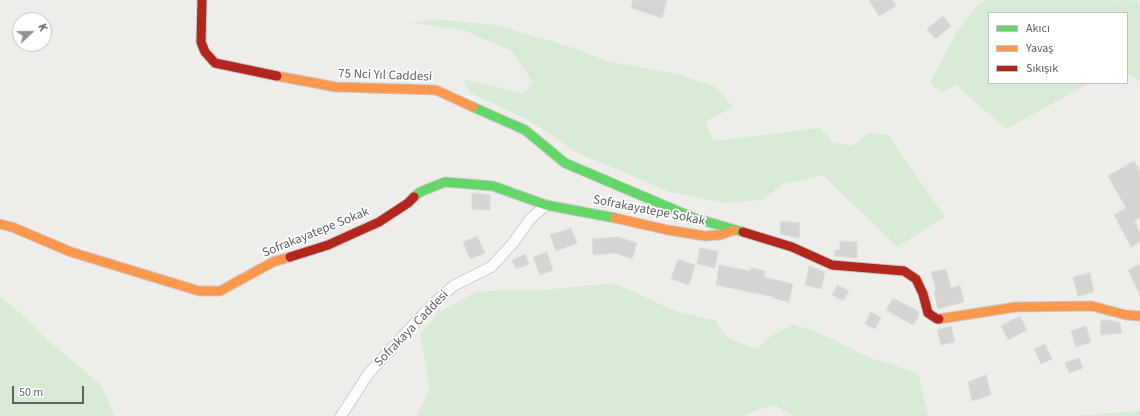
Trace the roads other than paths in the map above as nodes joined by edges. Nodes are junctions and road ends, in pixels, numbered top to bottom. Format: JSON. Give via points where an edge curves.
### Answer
{"nodes":[{"id":1,"x":202,"y":0,"type":"edge"},
{"id":2,"x":546,"y":205,"type":"junction"},
{"id":3,"x":0,"y":224,"type":"edge"},
{"id":4,"x":735,"y":230,"type":"junction"},
{"id":5,"x":1140,"y":316,"type":"edge"},
{"id":6,"x":341,"y":416,"type":"edge"}],
"edges":[{"from":1,"to":4,"type":"street","name":"75 Nci Yıl Caddesi","via":[[201,42],[205,52],[215,63],[336,88],[436,90],[525,130],[565,163],[694,218]]},
{"from":2,"to":3,"type":"street","name":"Sofrakayatepe Sokak","via":[[493,186],[445,182],[420,192],[379,222],[328,245],[273,262],[220,291],[199,291],[86,257]]},
{"from":2,"to":4,"type":"street","name":"Sofrakayatepe Sokak","via":[[705,236]]},
{"from":2,"to":6,"type":"street","name":"Sofrakaya Caddesi","via":[[530,219],[513,243],[491,266],[454,286],[429,308],[369,373]]},
{"from":4,"to":5,"type":"street","name":"75 Nci Yıl Caddesi","via":[[792,247],[832,265],[904,271],[916,279],[928,313],[937,319],[1016,306],[1092,306]]}]}
